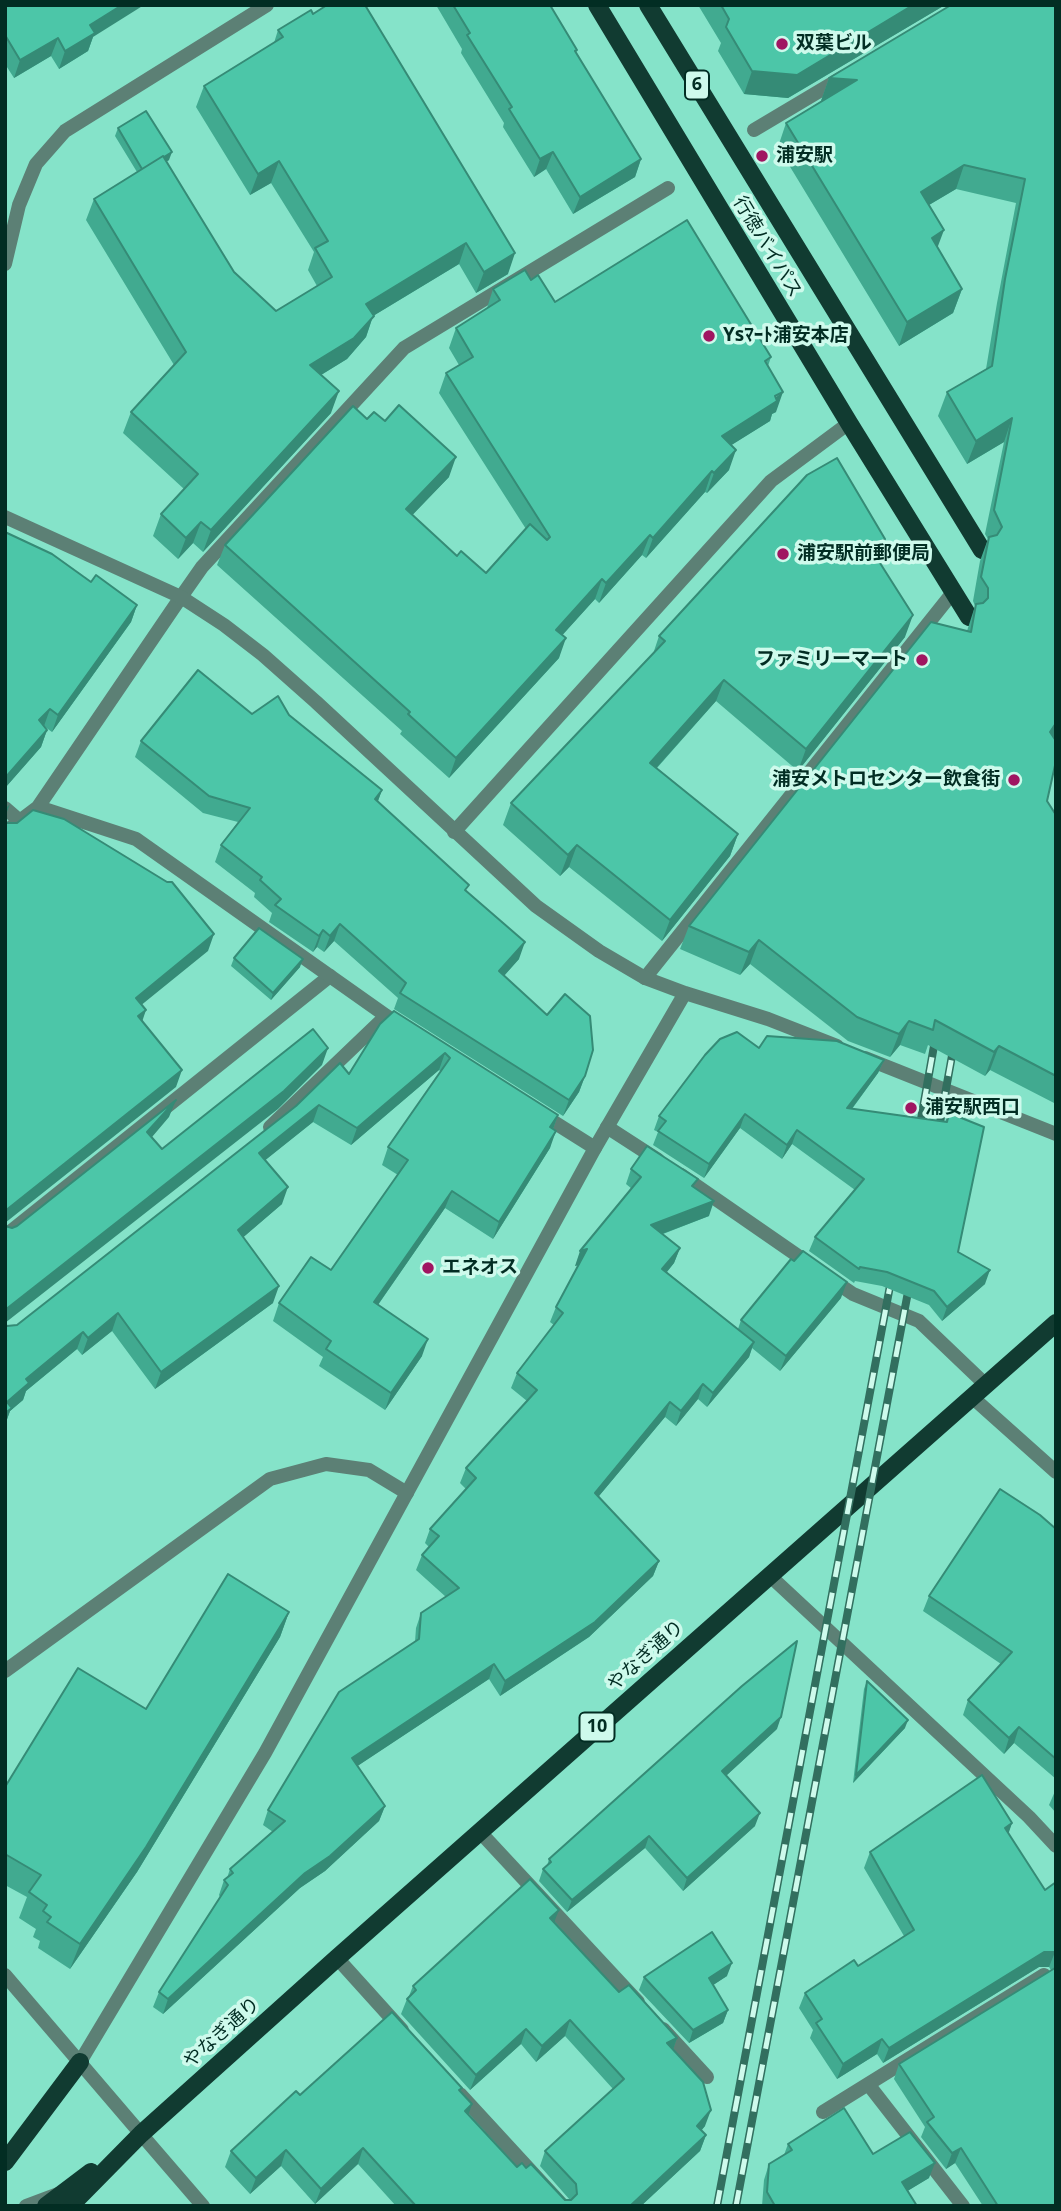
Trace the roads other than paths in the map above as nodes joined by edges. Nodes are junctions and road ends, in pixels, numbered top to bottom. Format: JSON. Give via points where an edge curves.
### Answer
{"nodes":[{"id":1,"x":267,"y":5,"type":"edge"},
{"id":2,"x":597,"y":5,"type":"edge"},
{"id":3,"x":648,"y":5,"type":"edge"},
{"id":4,"x":859,"y":68,"type":"edge"},
{"id":5,"x":754,"y":130,"type":"dead end"},
{"id":6,"x":668,"y":188,"type":"dead end"},
{"id":7,"x":5,"y":264,"type":"edge"},
{"id":8,"x":849,"y":423,"type":"junction"},
{"id":9,"x":5,"y":517,"type":"edge"},
{"id":10,"x":982,"y":550,"type":"dead end"},
{"id":11,"x":954,"y":591,"type":"junction"},
{"id":12,"x":181,"y":597,"type":"junction"},
{"id":13,"x":970,"y":617,"type":"dead end"},
{"id":14,"x":38,"y":807,"type":"junction"},
{"id":15,"x":5,"y":808,"type":"edge"},
{"id":16,"x":20,"y":821,"type":"junction"},
{"id":17,"x":5,"y":832,"type":"edge"},
{"id":18,"x":454,"y":832,"type":"junction"},
{"id":19,"x":330,"y":976,"type":"junction"},
{"id":20,"x":645,"y":978,"type":"junction"},
{"id":21,"x":685,"y":993,"type":"junction"},
{"id":22,"x":386,"y":1016,"type":"junction"},
{"id":23,"x":409,"y":1031,"type":"edge"},
{"id":24,"x":525,"y":1104,"type":"edge"},
{"id":25,"x":607,"y":1127,"type":"junction"},
{"id":26,"x":263,"y":1133,"type":"edge"},
{"id":27,"x":1056,"y":1134,"type":"edge"},
{"id":28,"x":595,"y":1148,"type":"junction"},
{"id":29,"x":5,"y":1236,"type":"edge"},
{"id":30,"x":1056,"y":1324,"type":"edge"},
{"id":31,"x":979,"y":1391,"type":"junction"},
{"id":32,"x":1056,"y":1472,"type":"edge"},
{"id":33,"x":408,"y":1493,"type":"junction"},
{"id":34,"x":769,"y":1575,"type":"junction"},
{"id":35,"x":5,"y":1671,"type":"edge"},
{"id":36,"x":480,"y":1832,"type":"junction"},
{"id":37,"x":1056,"y":1846,"type":"edge"},
{"id":38,"x":337,"y":1958,"type":"junction"},
{"id":39,"x":5,"y":1975,"type":"edge"},
{"id":40,"x":1044,"y":1975,"type":"edge"},
{"id":41,"x":412,"y":2041,"type":"edge"},
{"id":42,"x":80,"y":2062,"type":"junction"},
{"id":43,"x":707,"y":2077,"type":"dead end"},
{"id":44,"x":450,"y":2082,"type":"edge"},
{"id":45,"x":868,"y":2084,"type":"junction"},
{"id":46,"x":823,"y":2112,"type":"dead end"},
{"id":47,"x":141,"y":2134,"type":"junction"},
{"id":48,"x":5,"y":2162,"type":"edge"},
{"id":49,"x":72,"y":2200,"type":"edge"},
{"id":50,"x":26,"y":2206,"type":"edge"},
{"id":51,"x":46,"y":2206,"type":"edge"},
{"id":52,"x":203,"y":2206,"type":"edge"},
{"id":53,"x":563,"y":2206,"type":"edge"},
{"id":54,"x":963,"y":2206,"type":"edge"}],
"edges":[{"from":1,"to":7,"type":"street","via":[[65,131],[36,164],[19,205]]},
{"from":2,"to":8,"type":"main road","name":"行徳バイパス","number":"6"},
{"from":3,"to":10,"type":"main road","name":"行徳バイパス","number":"6"},
{"from":4,"to":5,"type":"street"},
{"from":6,"to":12,"type":"street","via":[[404,348],[202,567]]},
{"from":8,"to":11,"type":"main road","name":"行徳バイパス","number":"6"},
{"from":8,"to":18,"type":"street","via":[[771,481]]},
{"from":9,"to":12,"type":"street"},
{"from":11,"to":13,"type":"main road","name":"行徳バイパス","number":"6"},
{"from":11,"to":20,"type":"street"},
{"from":12,"to":14,"type":"street"},
{"from":12,"to":18,"type":"street","via":[[263,655]]},
{"from":14,"to":16,"type":"street"},
{"from":14,"to":19,"type":"street","via":[[136,839]]},
{"from":15,"to":16,"type":"street"},
{"from":16,"to":17,"type":"street"},
{"from":18,"to":20,"type":"street","via":[[536,906]]},
{"from":19,"to":22,"type":"street"},
{"from":19,"to":29,"type":"street"},
{"from":20,"to":21,"type":"street"},
{"from":21,"to":25,"type":"street"},
{"from":21,"to":27,"type":"street","via":[[768,1019]]},
{"from":22,"to":23,"type":"street"},
{"from":22,"to":26,"type":"street"},
{"from":24,"to":28,"type":"street"},
{"from":25,"to":28,"type":"street"},
{"from":25,"to":31,"type":"street","via":[[853,1294],[919,1321]]},
{"from":28,"to":33,"type":"street"},
{"from":30,"to":31,"type":"main road","name":"やなぎ通り","number":"10"},
{"from":31,"to":32,"type":"street"},
{"from":31,"to":34,"type":"main road","name":"やなぎ通り","number":"10"},
{"from":33,"to":35,"type":"street","via":[[369,1470],[326,1464],[270,1479]]},
{"from":33,"to":42,"type":"street","via":[[265,1753]]},
{"from":34,"to":36,"type":"main road","name":"やなぎ通り","number":"10"},
{"from":34,"to":37,"type":"street"},
{"from":36,"to":38,"type":"main road","name":"やなぎ通り","number":"10"},
{"from":36,"to":43,"type":"street"},
{"from":38,"to":41,"type":"street"},
{"from":38,"to":47,"type":"main road","name":"やなぎ通り","number":"10"},
{"from":39,"to":42,"type":"street"},
{"from":40,"to":45,"type":"street"},
{"from":42,"to":47,"type":"street"},
{"from":42,"to":48,"type":"main road"},
{"from":44,"to":53,"type":"street"},
{"from":45,"to":46,"type":"street"},
{"from":45,"to":54,"type":"street"},
{"from":47,"to":49,"type":"main road","number":"10"},
{"from":47,"to":52,"type":"street"},
{"from":49,"to":50,"type":"street"},
{"from":49,"to":51,"type":"main road","number":"10"}]}
